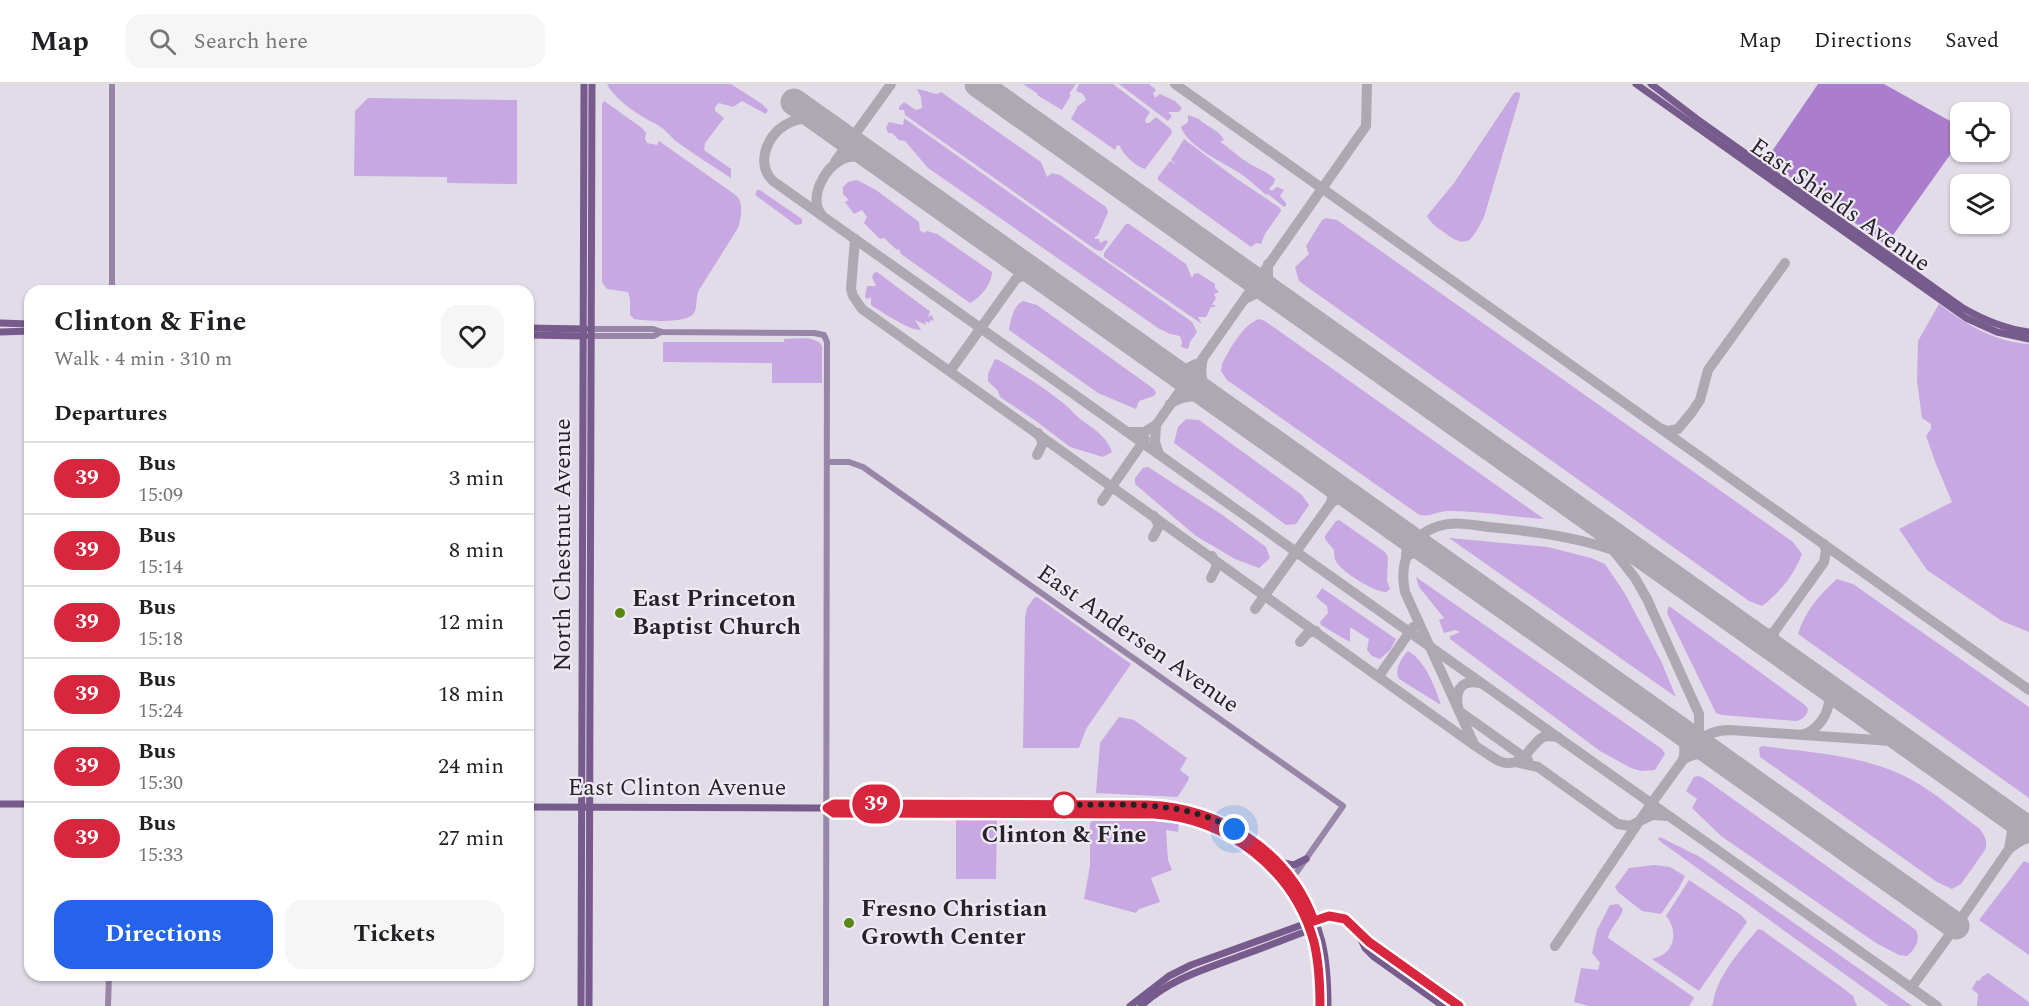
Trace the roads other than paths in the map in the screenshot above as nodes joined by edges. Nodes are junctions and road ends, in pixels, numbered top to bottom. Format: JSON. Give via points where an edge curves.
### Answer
{"nodes":[{"id":1,"x":112,"y":84,"type":"edge"},
{"id":2,"x":584,"y":84,"type":"edge"},
{"id":3,"x":592,"y":84,"type":"edge"},
{"id":4,"x":1636,"y":84,"type":"edge"},
{"id":5,"x":1651,"y":84,"type":"edge"},
{"id":6,"x":112,"y":285,"type":"edge"},
{"id":7,"x":0,"y":323,"type":"edge"},
{"id":8,"x":24,"y":324,"type":"edge"},
{"id":9,"x":534,"y":328,"type":"edge"},
{"id":10,"x":24,"y":331,"type":"edge"},
{"id":11,"x":0,"y":332,"type":"edge"},
{"id":12,"x":587,"y":332,"type":"junction"},
{"id":13,"x":2029,"y":332,"type":"edge"},
{"id":14,"x":534,"y":335,"type":"edge"},
{"id":15,"x":2029,"y":339,"type":"edge"},
{"id":16,"x":583,"y":397,"type":"junction"},
{"id":17,"x":590,"y":434,"type":"junction"},
{"id":18,"x":827,"y":462,"type":"junction"},
{"id":19,"x":0,"y":804,"type":"edge"},
{"id":20,"x":24,"y":804,"type":"edge"},
{"id":21,"x":534,"y":807,"type":"edge"},
{"id":22,"x":586,"y":807,"type":"junction"},
{"id":23,"x":827,"y":808,"type":"junction"},
{"id":24,"x":1184,"y":818,"type":"junction"},
{"id":25,"x":1227,"y":825,"type":"junction"},
{"id":26,"x":1306,"y":859,"type":"junction"},
{"id":27,"x":1278,"y":862,"type":"junction"},
{"id":28,"x":1291,"y":879,"type":"junction"},
{"id":29,"x":1287,"y":886,"type":"junction"},
{"id":30,"x":1312,"y":925,"type":"junction"},
{"id":31,"x":1357,"y":930,"type":"junction"},
{"id":32,"x":1199,"y":966,"type":"junction"},
{"id":33,"x":109,"y":981,"type":"edge"},
{"id":34,"x":108,"y":1006,"type":"edge"},
{"id":35,"x":582,"y":1006,"type":"edge"},
{"id":36,"x":589,"y":1006,"type":"edge"},
{"id":37,"x":826,"y":1006,"type":"edge"},
{"id":38,"x":1130,"y":1006,"type":"edge"},
{"id":39,"x":1141,"y":1006,"type":"edge"},
{"id":40,"x":1320,"y":1006,"type":"edge"},
{"id":41,"x":1328,"y":1006,"type":"edge"},
{"id":42,"x":1443,"y":1006,"type":"edge"},
{"id":43,"x":1459,"y":1006,"type":"edge"}],
"edges":[{"from":1,"to":6,"type":"street"},
{"from":2,"to":12,"type":"main road","name":"North Chestnut Avenue"},
{"from":3,"to":12,"type":"main road","name":"North Chestnut Avenue"},
{"from":4,"to":15,"type":"main road","name":"East Shields Avenue","via":[[1966,318],[1997,333]]},
{"from":5,"to":13,"type":"main road","name":"East Shields Avenue","via":[[1963,308],[1989,322]]},
{"from":7,"to":8,"type":"main road"},
{"from":9,"to":12,"type":"main road"},
{"from":10,"to":11,"type":"main road"},
{"from":12,"to":14,"type":"main road"},
{"from":12,"to":16,"type":"main road","name":"North Chestnut Avenue"},
{"from":12,"to":17,"type":"main road","name":"North Chestnut Avenue"},
{"from":12,"to":18,"type":"street","via":[[653,329],[821,334],[828,348]]},
{"from":16,"to":17,"type":"main road","via":[[587,400]]},
{"from":16,"to":22,"type":"main road","name":"North Chestnut Avenue"},
{"from":17,"to":22,"type":"main road","name":"North Chestnut Avenue"},
{"from":18,"to":23,"type":"street"},
{"from":18,"to":26,"type":"street","name":"East Andersen Avenue","via":[[849,462],[863,467],[1343,806]]},
{"from":19,"to":20,"type":"main road"},
{"from":21,"to":22,"type":"main road","name":"East Clinton Avenue"},
{"from":22,"to":23,"type":"main road","name":"East Clinton Avenue"},
{"from":22,"to":35,"type":"main road","name":"North Chestnut Avenue"},
{"from":22,"to":36,"type":"main road","name":"North Chestnut Avenue"},
{"from":23,"to":24,"type":"main road","via":[[834,813],[1136,813]]},
{"from":23,"to":25,"type":"main road","via":[[834,804],[1156,806],[1199,813]]},
{"from":23,"to":37,"type":"street"},
{"from":24,"to":25,"type":"main road","via":[[1191,815]]},
{"from":24,"to":29,"type":"main road","via":[[1239,841],[1267,863]]},
{"from":25,"to":27,"type":"main road"},
{"from":26,"to":27,"type":"main road","via":[[1294,865]]},
{"from":26,"to":28,"type":"street","name":"East Andersen Avenue"},
{"from":27,"to":28,"type":"main road"},
{"from":28,"to":29,"type":"street","name":"East Andersen Avenue"},
{"from":28,"to":30,"type":"main road","via":[[1306,902]]},
{"from":29,"to":30,"type":"main road"},
{"from":30,"to":31,"type":"main road","via":[[1337,916]]},
{"from":30,"to":32,"type":"main road"},
{"from":30,"to":40,"type":"main road"},
{"from":30,"to":41,"type":"main road","via":[[1326,966]]},
{"from":31,"to":42,"type":"main road","via":[[1374,957]]},
{"from":31,"to":43,"type":"main road"},
{"from":32,"to":38,"type":"main road","via":[[1169,976]]},
{"from":32,"to":39,"type":"main road"},
{"from":33,"to":34,"type":"street"}]}
